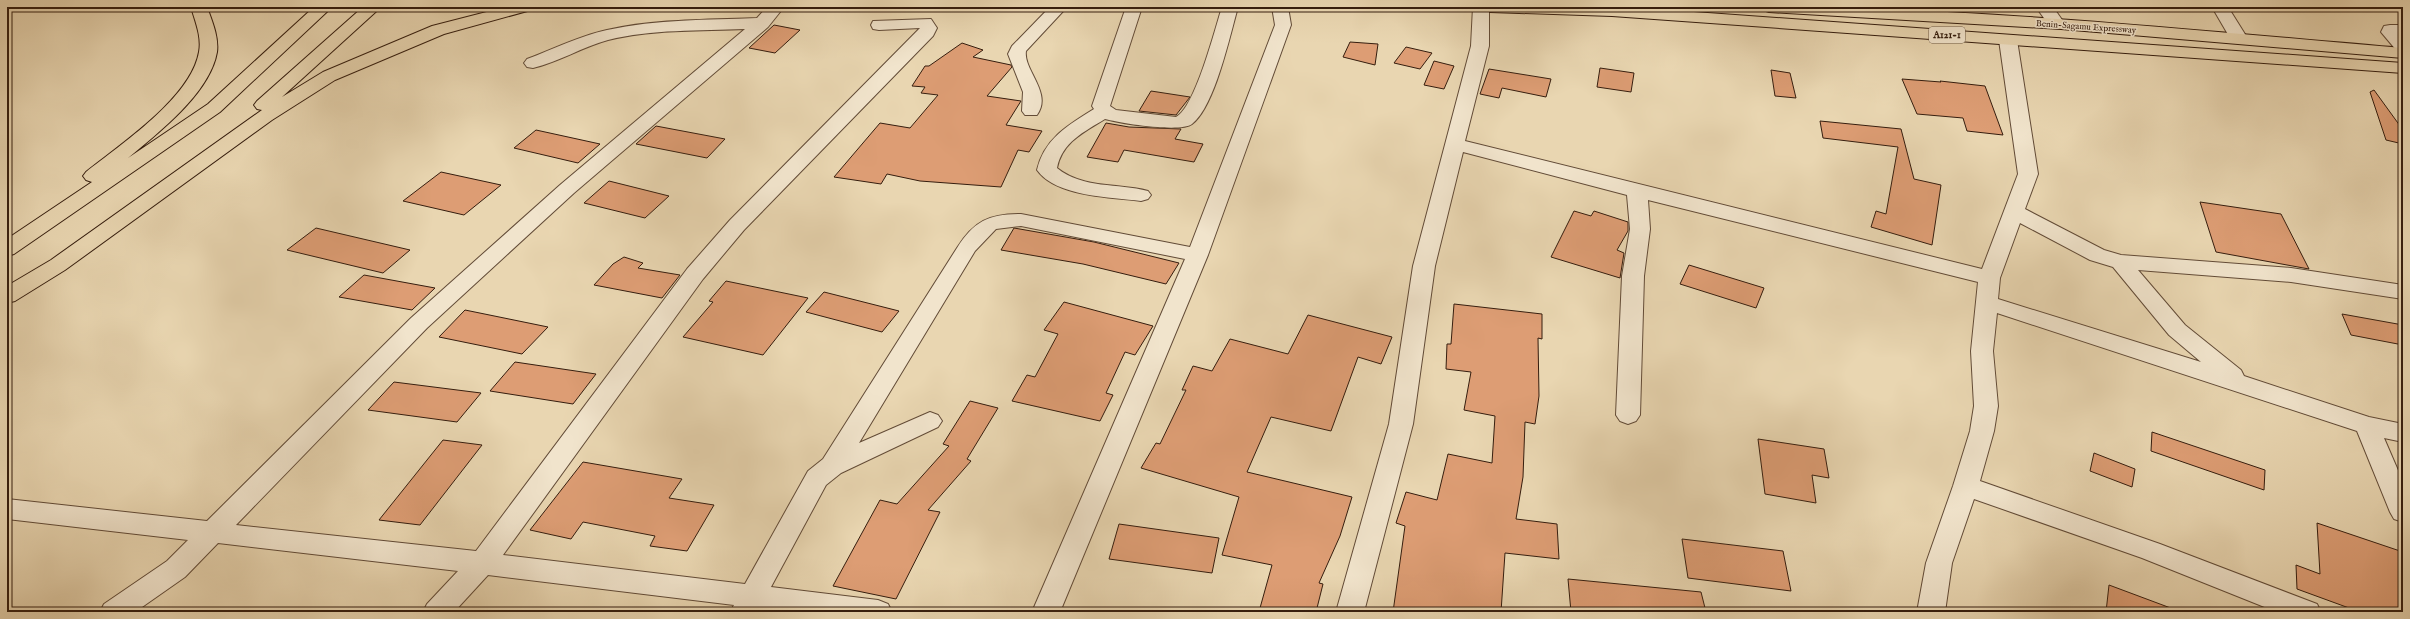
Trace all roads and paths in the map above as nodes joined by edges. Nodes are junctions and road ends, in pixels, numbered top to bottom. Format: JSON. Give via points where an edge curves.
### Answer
{"nodes":[{"id":1,"x":199,"y":7,"type":"edge"},
{"id":2,"x":324,"y":7,"type":"edge"},
{"id":3,"x":373,"y":7,"type":"edge"},
{"id":4,"x":525,"y":7,"type":"edge"},
{"id":5,"x":776,"y":7,"type":"edge"},
{"id":6,"x":1059,"y":7,"type":"edge"},
{"id":7,"x":1134,"y":7,"type":"edge"},
{"id":8,"x":1230,"y":7,"type":"edge"},
{"id":9,"x":1280,"y":7,"type":"edge"},
{"id":10,"x":1481,"y":7,"type":"edge"},
{"id":11,"x":1490,"y":7,"type":"edge"},
{"id":12,"x":1769,"y":7,"type":"edge"},
{"id":13,"x":2044,"y":7,"type":"edge"},
{"id":14,"x":2220,"y":7,"type":"edge"},
{"id":15,"x":762,"y":23,"type":"junction"},
{"id":16,"x":2056,"y":24,"type":"junction"},
{"id":17,"x":879,"y":25,"type":"dead end"},
{"id":18,"x":2403,"y":30,"type":"edge"},
{"id":19,"x":2239,"y":39,"type":"junction"},
{"id":20,"x":2008,"y":40,"type":"junction"},
{"id":21,"x":2403,"y":47,"type":"edge"},
{"id":22,"x":2403,"y":53,"type":"edge"},
{"id":23,"x":533,"y":63,"type":"dead end"},
{"id":24,"x":2403,"y":68,"type":"edge"},
{"id":25,"x":1031,"y":111,"type":"dead end"},
{"id":26,"x":1104,"y":111,"type":"junction"},
{"id":27,"x":1455,"y":144,"type":"junction"},
{"id":28,"x":176,"y":181,"type":"junction"},
{"id":29,"x":1637,"y":191,"type":"junction"},
{"id":30,"x":1142,"y":195,"type":"dead end"},
{"id":31,"x":2013,"y":211,"type":"junction"},
{"id":32,"x":7,"y":248,"type":"edge"},
{"id":33,"x":1196,"y":255,"type":"junction"},
{"id":34,"x":2120,"y":262,"type":"junction"},
{"id":35,"x":1989,"y":278,"type":"junction"},
{"id":36,"x":2403,"y":292,"type":"edge"},
{"id":37,"x":7,"y":296,"type":"edge"},
{"id":38,"x":1988,"y":303,"type":"junction"},
{"id":39,"x":2241,"y":383,"type":"junction"},
{"id":40,"x":1628,"y":415,"type":"dead end"},
{"id":41,"x":930,"y":421,"type":"dead end"},
{"id":42,"x":2367,"y":425,"type":"junction"},
{"id":43,"x":2403,"y":433,"type":"edge"},
{"id":44,"x":832,"y":466,"type":"junction"},
{"id":45,"x":1966,"y":486,"type":"junction"},
{"id":46,"x":7,"y":509,"type":"edge"},
{"id":47,"x":2403,"y":512,"type":"edge"},
{"id":48,"x":213,"y":532,"type":"junction"},
{"id":49,"x":482,"y":563,"type":"junction"},
{"id":50,"x":748,"y":605,"type":"edge"},
{"id":51,"x":114,"y":612,"type":"edge"},
{"id":52,"x":437,"y":612,"type":"edge"},
{"id":53,"x":878,"y":612,"type":"edge"},
{"id":54,"x":1046,"y":612,"type":"edge"},
{"id":55,"x":1350,"y":612,"type":"edge"},
{"id":56,"x":1931,"y":612,"type":"edge"},
{"id":57,"x":2307,"y":612,"type":"edge"}],
"edges":[{"from":1,"to":32,"type":"highway","via":[[208,33],[208,53],[200,74],[170,112]]},
{"from":2,"to":32,"type":"highway","via":[[214,108]]},
{"from":3,"to":28,"type":"highway"},
{"from":4,"to":28,"type":"highway","via":[[438,30],[329,76],[265,116]]},
{"from":5,"to":15,"type":"street"},
{"from":6,"to":25,"type":"street","via":[[1018,50],[1032,92]]},
{"from":7,"to":26,"type":"street","via":[[1101,106]]},
{"from":8,"to":26,"type":"street","via":[[1202,91],[1189,117],[1176,123],[1112,115]]},
{"from":9,"to":33,"type":"street","via":[[1283,25]]},
{"from":10,"to":27,"type":"street","via":[[1480,46]]},
{"from":11,"to":20,"type":"highway","number":"A121-1","via":[[1612,11]]},
{"from":12,"to":16,"type":"highway","name":"Benin-Sagamu Expressway","number":"A121-1"},
{"from":13,"to":16,"type":"street"},
{"from":14,"to":19,"type":"street"},
{"from":15,"to":23,"type":"street","via":[[665,27],[627,32],[587,41]]},
{"from":15,"to":48,"type":"street","via":[[567,189],[419,323]]},
{"from":16,"to":19,"type":"highway","name":"Benin-Sagamu Expressway","number":"A121-1"},
{"from":17,"to":49,"type":"street","via":[[925,23],[929,28],[928,32],[737,225],[694,274]]},
{"from":18,"to":21,"type":"street","via":[[2389,32]]},
{"from":19,"to":22,"type":"highway","name":"Benin-Sagamu Expressway","number":"A121-1"},
{"from":20,"to":24,"type":"highway","number":"A121-1"},
{"from":20,"to":31,"type":"street","via":[[2028,174],[2023,192]]},
{"from":26,"to":30,"type":"street","via":[[1062,139],[1047,159],[1047,170],[1054,177],[1070,184]]},
{"from":27,"to":29,"type":"street"},
{"from":27,"to":55,"type":"street","via":[[1424,266],[1402,424]]},
{"from":28,"to":37,"type":"highway","via":[[58,265]]},
{"from":29,"to":35,"type":"street"},
{"from":29,"to":40,"type":"street","via":[[1640,230],[1633,276]]},
{"from":31,"to":34,"type":"street","via":[[2097,255]]},
{"from":31,"to":35,"type":"street"},
{"from":33,"to":44,"type":"street","via":[[1021,220],[1001,221],[983,227]]},
{"from":33,"to":54,"type":"street"},
{"from":34,"to":36,"type":"street","via":[[2291,275]]},
{"from":34,"to":39,"type":"street","via":[[2178,330]]},
{"from":35,"to":38,"type":"street"},
{"from":38,"to":39,"type":"street"},
{"from":38,"to":45,"type":"street","via":[[1982,351],[1986,406],[1982,431]]},
{"from":39,"to":42,"type":"street"},
{"from":41,"to":44,"type":"street"},
{"from":42,"to":43,"type":"street"},
{"from":42,"to":47,"type":"street"},
{"from":44,"to":50,"type":"street","via":[[817,478],[807,493]]},
{"from":45,"to":56,"type":"street","via":[[1939,563]]},
{"from":45,"to":57,"type":"street","via":[[2152,551]]},
{"from":46,"to":48,"type":"street"},
{"from":48,"to":49,"type":"street"},
{"from":48,"to":51,"type":"street","via":[[176,569]]},
{"from":49,"to":50,"type":"street"},
{"from":49,"to":52,"type":"street"},
{"from":50,"to":53,"type":"street"}]}
